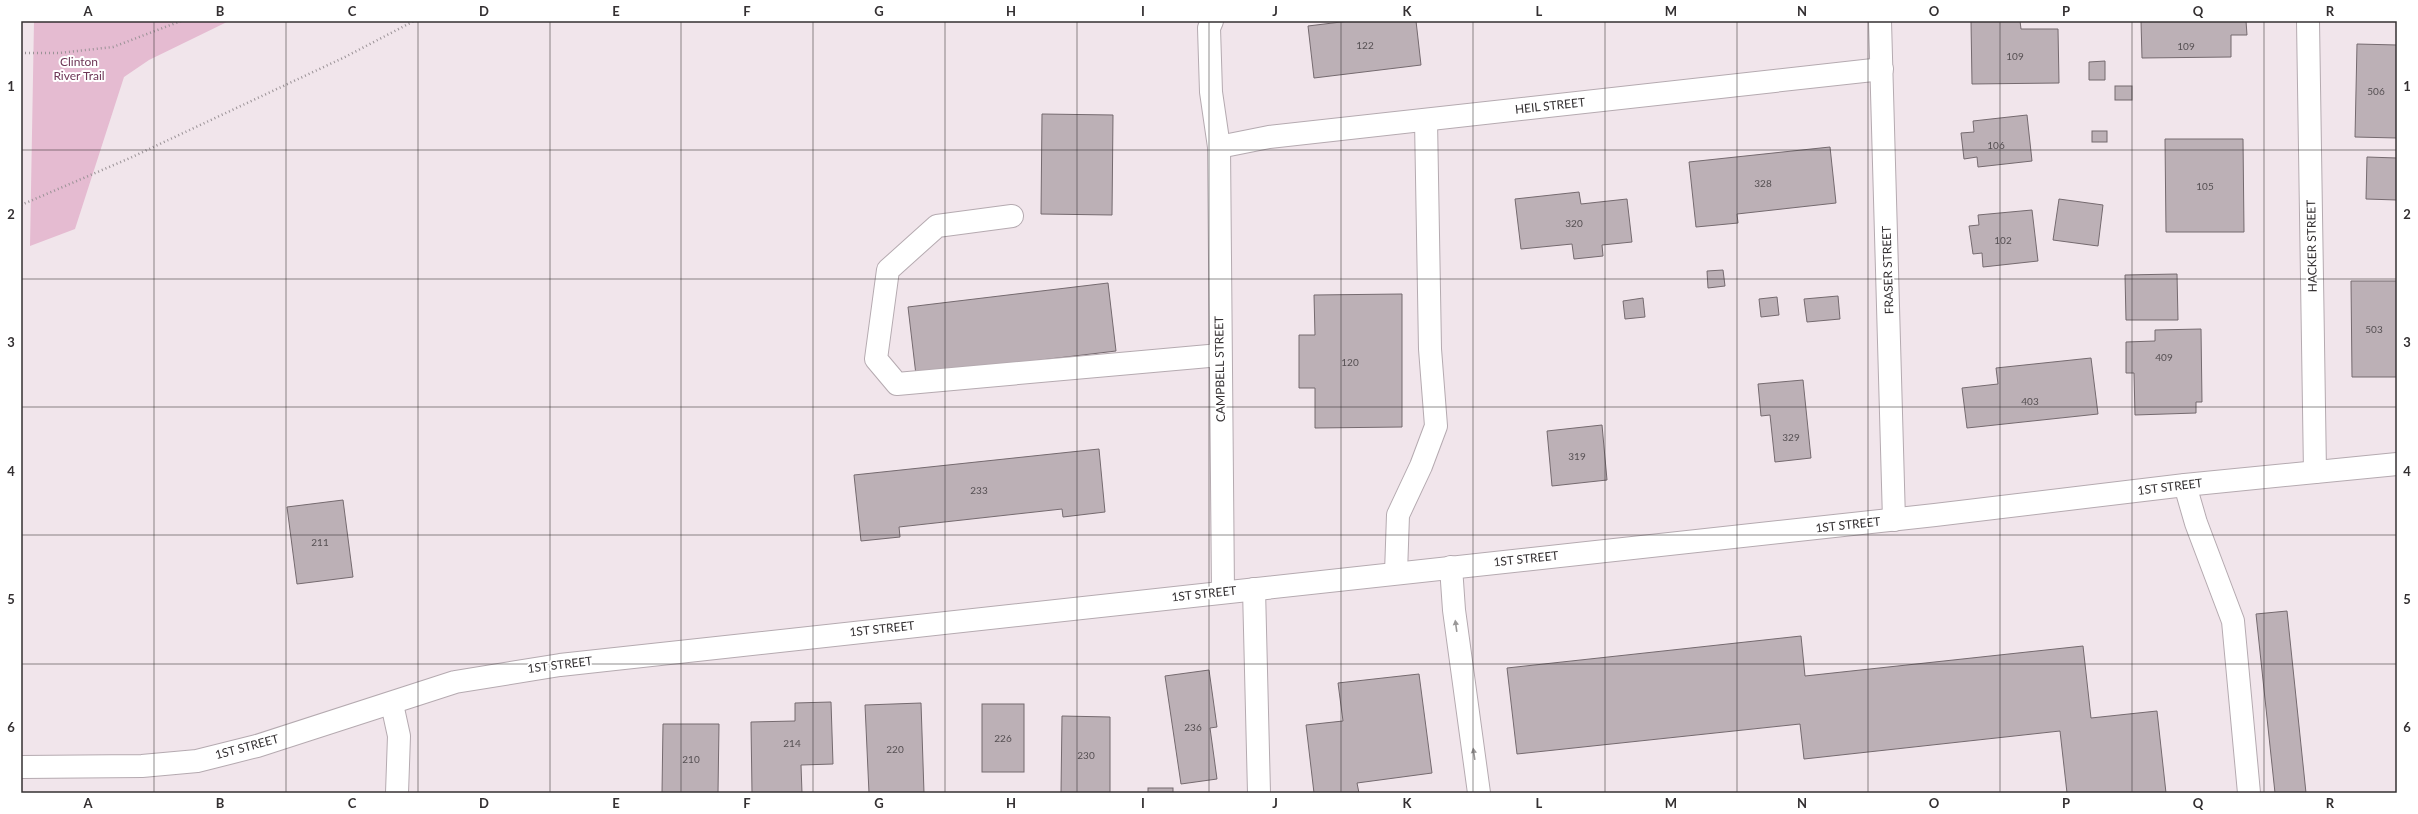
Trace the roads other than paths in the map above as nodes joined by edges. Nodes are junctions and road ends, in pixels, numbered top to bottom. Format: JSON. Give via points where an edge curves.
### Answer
{"nodes":[{"id":1,"x":1212,"y":21,"type":"edge"},
{"id":2,"x":1880,"y":21,"type":"edge"},
{"id":3,"x":2308,"y":21,"type":"edge"},
{"id":4,"x":1882,"y":69,"type":"junction"},
{"id":5,"x":1426,"y":120,"type":"junction"},
{"id":6,"x":1219,"y":147,"type":"junction"},
{"id":7,"x":1012,"y":216,"type":"dead end"},
{"id":8,"x":1220,"y":355,"type":"junction"},
{"id":9,"x":2397,"y":464,"type":"edge"},
{"id":10,"x":2316,"y":472,"type":"junction"},
{"id":11,"x":2185,"y":486,"type":"junction"},
{"id":12,"x":1894,"y":520,"type":"junction"},
{"id":13,"x":1451,"y":567,"type":"junction"},
{"id":14,"x":1396,"y":573,"type":"junction"},
{"id":15,"x":1254,"y":589,"type":"junction"},
{"id":16,"x":1223,"y":592,"type":"junction"},
{"id":17,"x":392,"y":704,"type":"junction"},
{"id":18,"x":21,"y":767,"type":"edge"},
{"id":19,"x":397,"y":793,"type":"edge"},
{"id":20,"x":1259,"y":793,"type":"edge"},
{"id":21,"x":1479,"y":793,"type":"edge"},
{"id":22,"x":2249,"y":793,"type":"edge"}],
"edges":[{"from":1,"to":6,"type":"street","name":"CAMPBELL STREET","via":[[1211,92]]},
{"from":2,"to":4,"type":"street","name":"FRASER STREET"},
{"from":3,"to":10,"type":"street","name":"HACKER STREET"},
{"from":4,"to":5,"type":"street","name":"HEIL STREET"},
{"from":4,"to":12,"type":"street","name":"FRASER STREET"},
{"from":5,"to":6,"type":"street","name":"HEIL STREET","via":[[1269,137]]},
{"from":5,"to":14,"type":"street","via":[[1430,349],[1436,426],[1398,515]]},
{"from":6,"to":8,"type":"street","name":"CAMPBELL STREET"},
{"from":7,"to":8,"type":"street","via":[[937,226],[888,270],[876,359],[897,384]]},
{"from":8,"to":16,"type":"street","name":"CAMPBELL STREET"},
{"from":9,"to":10,"type":"street","name":"1ST STREET"},
{"from":10,"to":11,"type":"street","name":"1ST STREET"},
{"from":11,"to":12,"type":"street","name":"1ST STREET"},
{"from":11,"to":22,"type":"street","via":[[2233,622]]},
{"from":12,"to":13,"type":"street","name":"1ST STREET"},
{"from":13,"to":14,"type":"street","name":"1ST STREET"},
{"from":21,"to":13,"type":"street","one_way":true,"via":[[1454,610]]},
{"from":14,"to":15,"type":"street","name":"1ST STREET"},
{"from":15,"to":16,"type":"street","name":"1ST STREET"},
{"from":15,"to":20,"type":"street"},
{"from":16,"to":17,"type":"street","name":"1ST STREET","via":[[514,671],[455,682]]},
{"from":17,"to":18,"type":"street","name":"1ST STREET","via":[[257,746],[197,761],[142,766]]},
{"from":17,"to":19,"type":"street","via":[[399,736]]}]}
